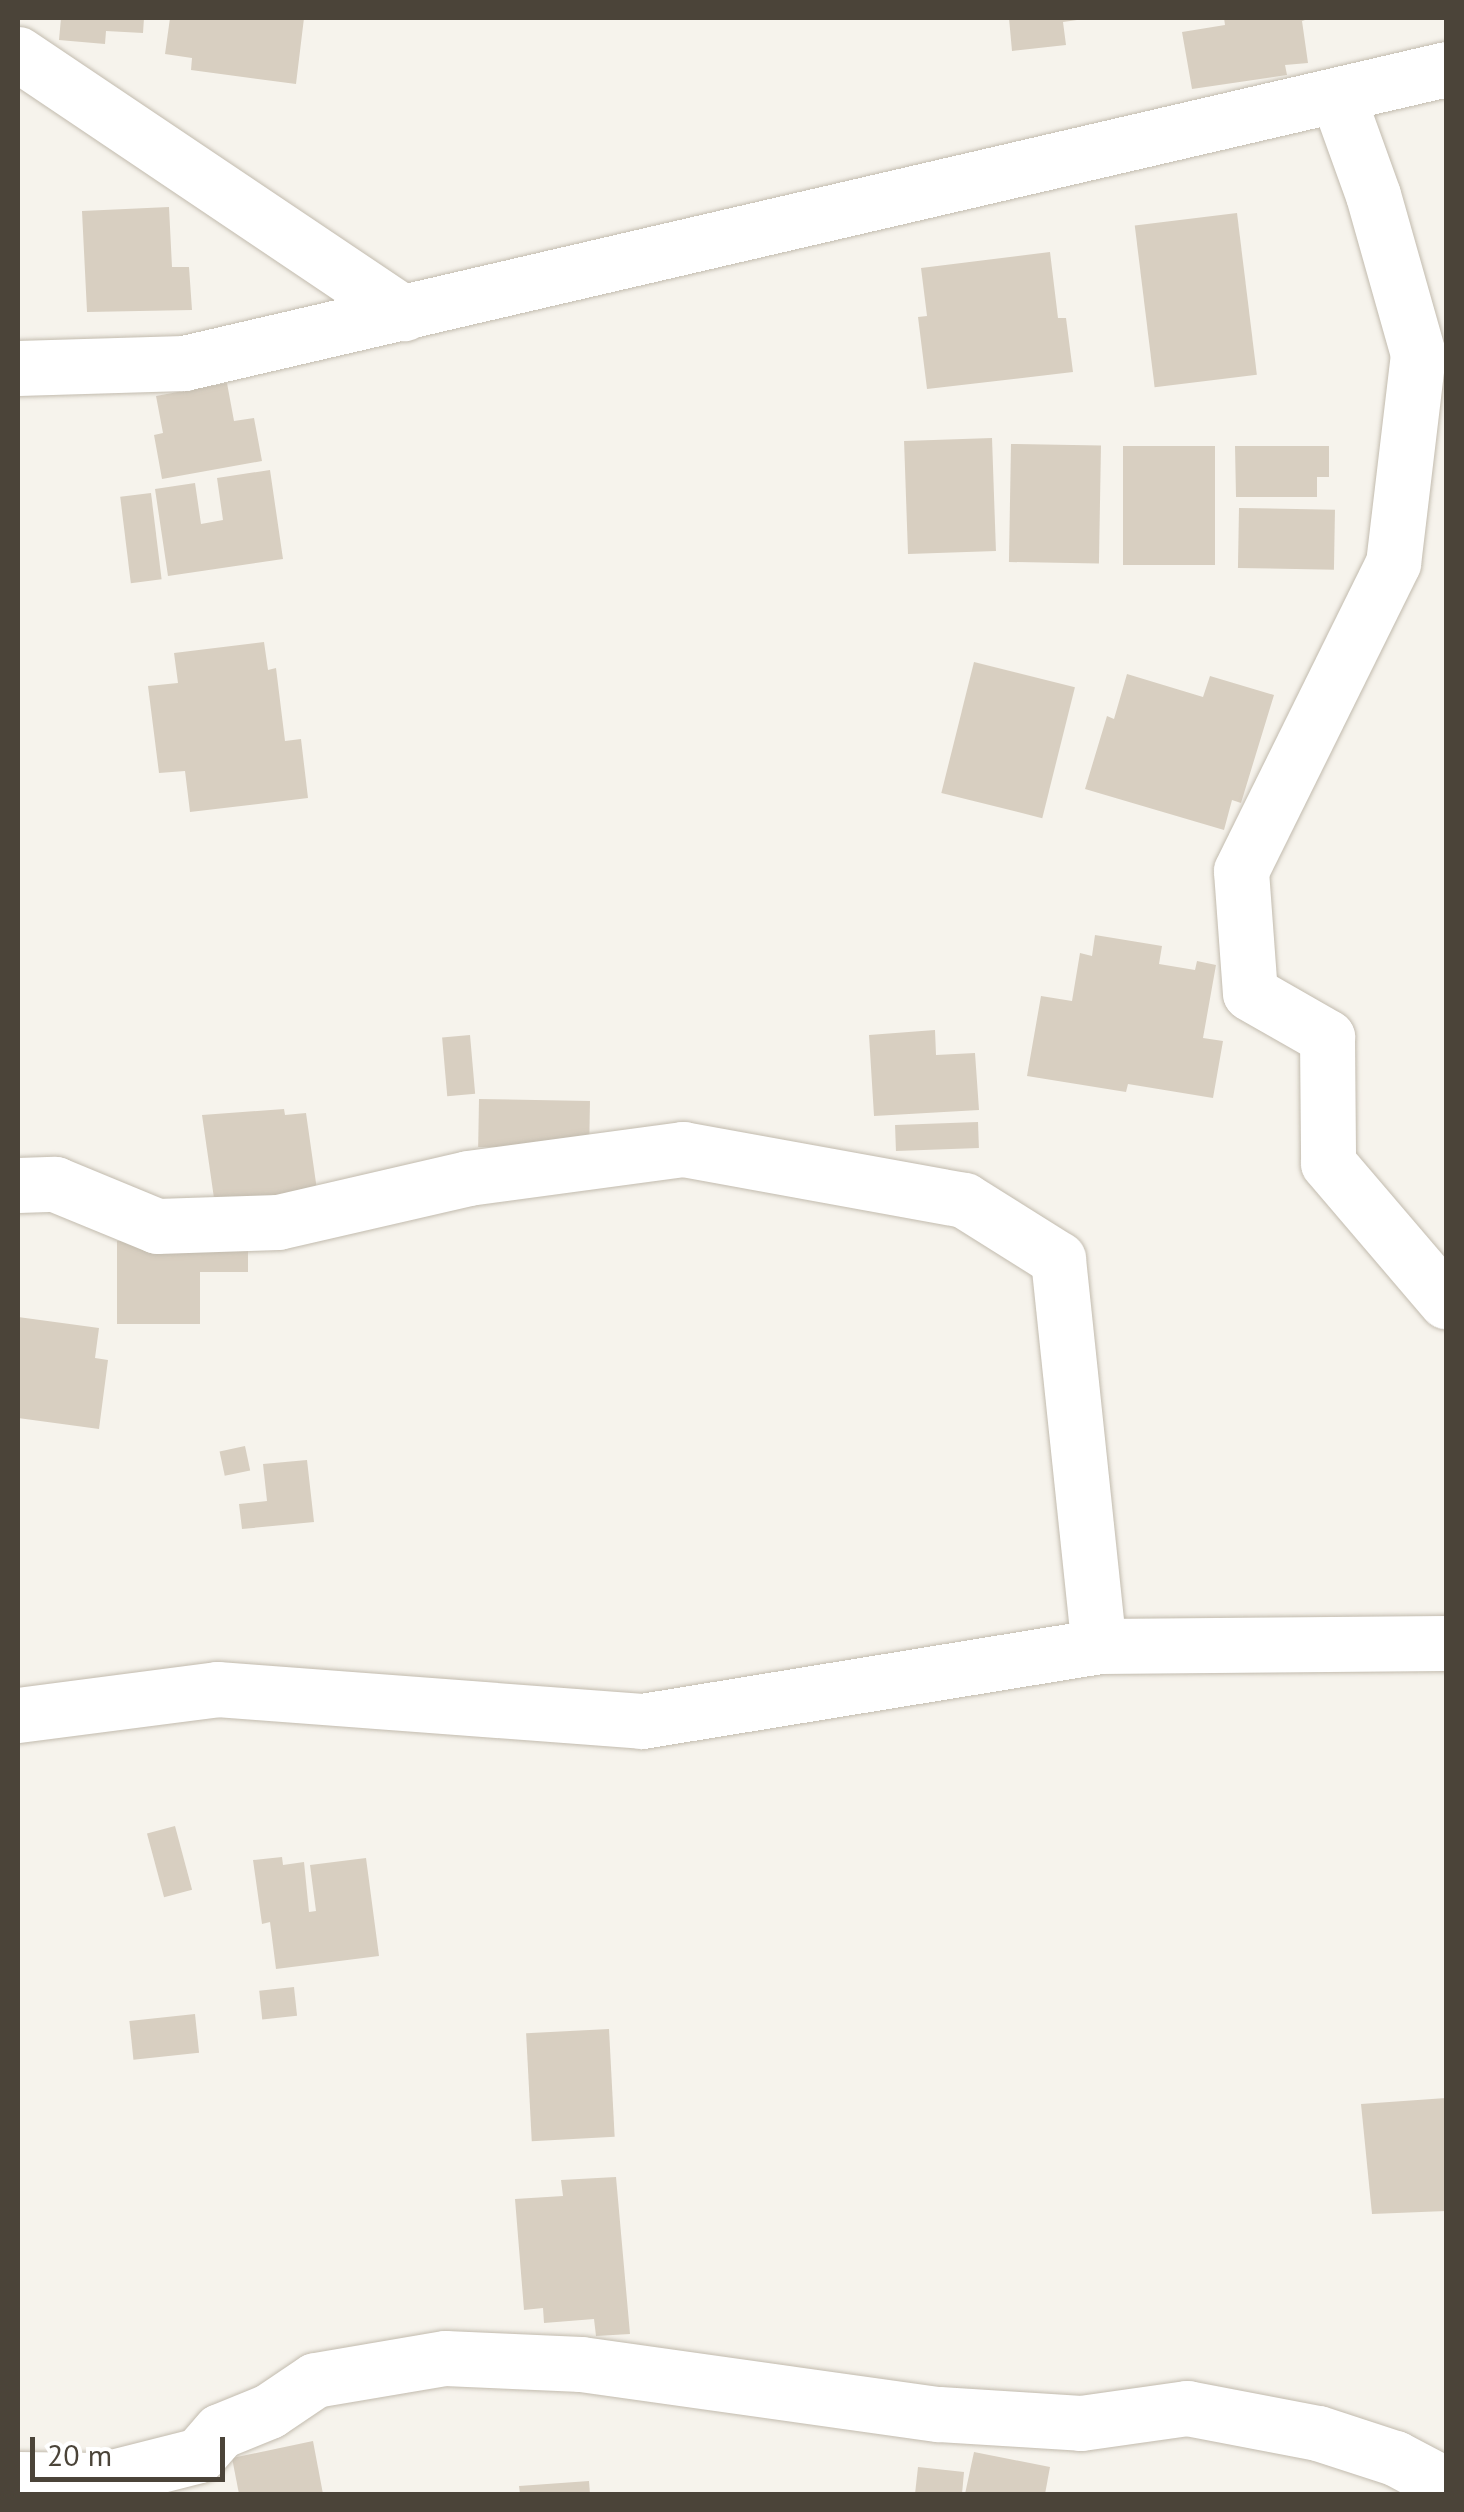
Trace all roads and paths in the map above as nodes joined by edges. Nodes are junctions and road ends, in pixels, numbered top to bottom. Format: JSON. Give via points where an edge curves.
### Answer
{"nodes":[{"id":1,"x":18,"y":54,"type":"edge"},
{"id":2,"x":1446,"y":69,"type":"edge"},
{"id":3,"x":1337,"y":95,"type":"junction"},
{"id":4,"x":404,"y":313,"type":"junction"},
{"id":5,"x":18,"y":368,"type":"edge"},
{"id":6,"x":18,"y":1185,"type":"edge"},
{"id":7,"x":1446,"y":1301,"type":"edge"},
{"id":8,"x":1446,"y":1643,"type":"edge"},
{"id":9,"x":1099,"y":1646,"type":"junction"},
{"id":10,"x":18,"y":1715,"type":"edge"},
{"id":11,"x":18,"y":2480,"type":"edge"},
{"id":12,"x":1446,"y":2485,"type":"edge"}],
"edges":[{"from":1,"to":4,"type":"street"},
{"from":2,"to":3,"type":"street"},
{"from":3,"to":4,"type":"street"},
{"from":3,"to":7,"type":"street","via":[[1374,195],[1418,354],[1393,563],[1241,871],[1250,993],[1327,1036],[1328,1164]]},
{"from":4,"to":5,"type":"street","via":[[184,363]]},
{"from":6,"to":9,"type":"street","via":[[55,1184],[157,1226],[278,1222],[468,1178],[683,1150],[964,1200],[1058,1259]]},
{"from":8,"to":9,"type":"street"},
{"from":9,"to":10,"type":"street","via":[[642,1721],[217,1689]]},
{"from":11,"to":12,"type":"street","via":[[102,2480],[199,2455],[220,2431],[268,2411],[315,2380],[446,2358],[581,2364],[956,2415],[1080,2423],[1187,2408],[1318,2433],[1395,2458]]}]}
